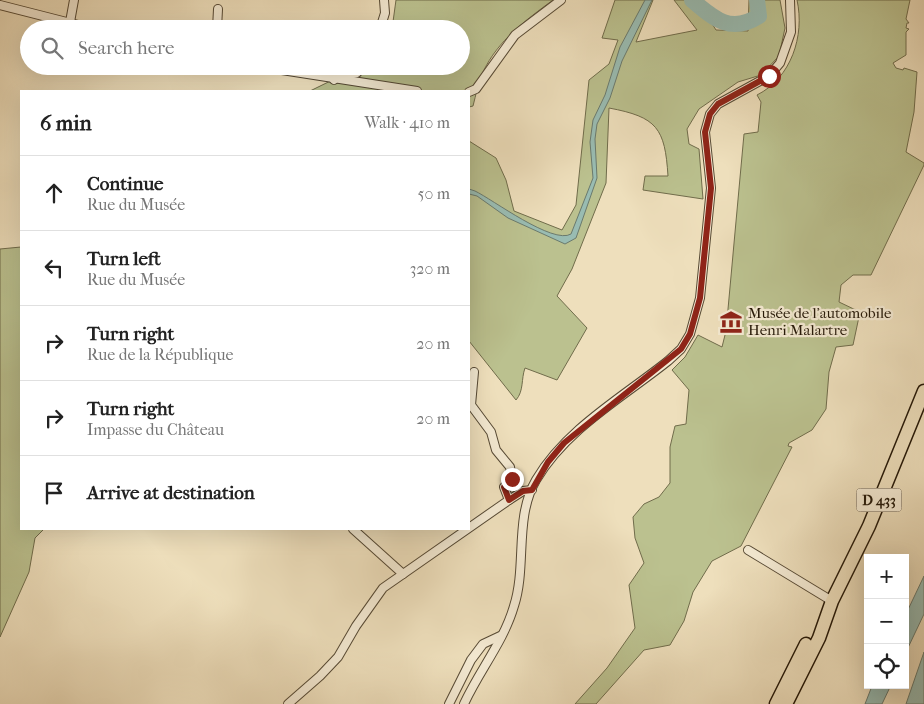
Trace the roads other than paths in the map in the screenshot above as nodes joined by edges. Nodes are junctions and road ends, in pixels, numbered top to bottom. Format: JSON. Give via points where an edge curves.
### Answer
{"nodes":[{"id":1,"x":74,"y":0,"type":"edge"},
{"id":2,"x":384,"y":0,"type":"edge"},
{"id":3,"x":560,"y":0,"type":"edge"},
{"id":4,"x":790,"y":0,"type":"edge"},
{"id":5,"x":0,"y":4,"type":"edge"},
{"id":6,"x":218,"y":10,"type":"dead end"},
{"id":7,"x":62,"y":20,"type":"edge"},
{"id":8,"x":70,"y":20,"type":"edge"},
{"id":9,"x":217,"y":20,"type":"edge"},
{"id":10,"x":383,"y":20,"type":"edge"},
{"id":11,"x":306,"y":75,"type":"edge"},
{"id":12,"x":347,"y":75,"type":"edge"},
{"id":13,"x":334,"y":80,"type":"junction"},
{"id":14,"x":409,"y":90,"type":"edge"},
{"id":15,"x":470,"y":92,"type":"edge"},
{"id":16,"x":474,"y":372,"type":"dead end"},
{"id":17,"x":923,"y":394,"type":"edge"},
{"id":18,"x":532,"y":490,"type":"junction"},
{"id":19,"x":509,"y":500,"type":"junction"},
{"id":20,"x":470,"y":527,"type":"edge"},
{"id":21,"x":354,"y":530,"type":"edge"},
{"id":22,"x":466,"y":530,"type":"edge"},
{"id":23,"x":748,"y":550,"type":"dead end"},
{"id":24,"x":403,"y":574,"type":"junction"},
{"id":25,"x":832,"y":601,"type":"junction"},
{"id":26,"x":500,"y":636,"type":"junction"},
{"id":27,"x":288,"y":704,"type":"edge"},
{"id":28,"x":449,"y":704,"type":"edge"},
{"id":29,"x":464,"y":704,"type":"edge"},
{"id":30,"x":776,"y":704,"type":"edge"},
{"id":31,"x":786,"y":704,"type":"edge"}],
"edges":[{"from":1,"to":8,"type":"street"},
{"from":2,"to":10,"type":"street"},
{"from":3,"to":15,"type":"street","via":[[515,35],[476,89]]},
{"from":4,"to":18,"type":"street","via":[[791,32],[780,63],[769,76],[718,104],[710,114],[705,132],[711,188],[700,298],[690,334],[668,361],[564,443],[548,462]]},
{"from":5,"to":7,"type":"street"},
{"from":6,"to":9,"type":"street"},
{"from":11,"to":13,"type":"street"},
{"from":12,"to":13,"type":"street"},
{"from":13,"to":14,"type":"street"},
{"from":16,"to":19,"type":"street","via":[[471,405],[491,432],[496,450],[510,466],[512,479],[504,487]]},
{"from":17,"to":25,"type":"main road","number":"D 433","via":[[869,526]]},
{"from":18,"to":19,"type":"street","via":[[523,491]]},
{"from":18,"to":26,"type":"street","via":[[525,510],[514,606]]},
{"from":19,"to":20,"type":"street"},
{"from":21,"to":24,"type":"street"},
{"from":22,"to":24,"type":"street"},
{"from":23,"to":25,"type":"street"},
{"from":24,"to":27,"type":"street","via":[[383,588],[338,657]]},
{"from":25,"to":30,"type":"main road","number":"D 433","via":[[811,634]]},
{"from":25,"to":31,"type":"main road","number":"D 433"},
{"from":26,"to":28,"type":"street","via":[[483,644],[471,660]]},
{"from":26,"to":29,"type":"street"}]}
